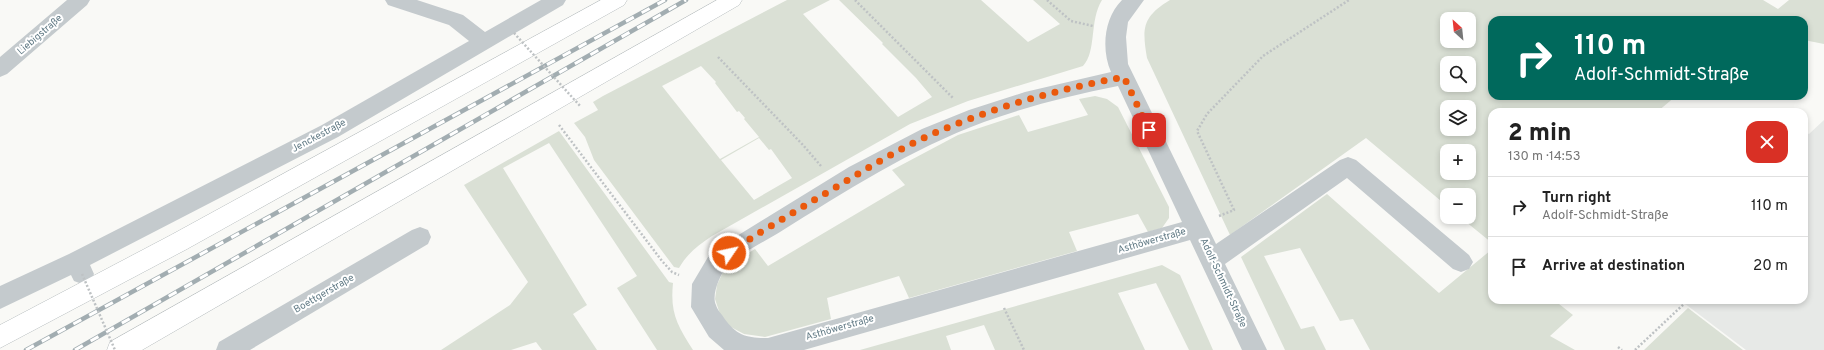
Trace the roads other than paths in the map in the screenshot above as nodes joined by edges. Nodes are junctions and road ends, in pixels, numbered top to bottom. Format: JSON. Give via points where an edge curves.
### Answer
{"nodes":[{"id":1,"x":80,"y":0,"type":"edge"},
{"id":2,"x":395,"y":0,"type":"edge"},
{"id":3,"x":556,"y":0,"type":"edge"},
{"id":4,"x":732,"y":0,"type":"edge"},
{"id":5,"x":745,"y":0,"type":"edge"},
{"id":6,"x":1134,"y":0,"type":"edge"},
{"id":7,"x":612,"y":2,"type":"edge"},
{"id":8,"x":664,"y":38,"type":"junction"},
{"id":9,"x":484,"y":42,"type":"junction"},
{"id":10,"x":0,"y":69,"type":"edge"},
{"id":11,"x":1124,"y":77,"type":"junction"},
{"id":12,"x":1197,"y":228,"type":"junction"},
{"id":13,"x":420,"y":237,"type":"dead end"},
{"id":14,"x":1212,"y":260,"type":"junction"},
{"id":15,"x":1461,"y":262,"type":"dead end"},
{"id":16,"x":0,"y":298,"type":"edge"},
{"id":17,"x":0,"y":337,"type":"edge"},
{"id":18,"x":118,"y":350,"type":"edge"},
{"id":19,"x":228,"y":350,"type":"edge"},
{"id":20,"x":1255,"y":350,"type":"edge"}],
"edges":[{"from":1,"to":10,"type":"street","name":"Liebigstraße"},
{"from":2,"to":9,"type":"street","via":[[456,20]]},
{"from":3,"to":9,"type":"street","name":"Jenckestraße"},
{"from":4,"to":8,"type":"highway"},
{"from":5,"to":8,"type":"highway"},
{"from":6,"to":11,"type":"street","name":"Adolf-Schmidt-Straße","via":[[1124,9],[1115,30],[1118,64]]},
{"from":7,"to":17,"type":"highway","via":[[179,242]]},
{"from":8,"to":18,"type":"highway"},
{"from":9,"to":16,"type":"street","name":"Jenckestraße","via":[[330,131],[80,267]]},
{"from":11,"to":12,"type":"street","name":"Adolf-Schmidt-Straße"},
{"from":11,"to":12,"type":"street","name":"Asthöwerstraße","via":[[1060,91],[975,117],[930,135],[881,160],[719,259],[704,284],[703,307],[730,341],[748,349],[768,348]]},
{"from":12,"to":14,"type":"street","name":"Adolf-Schmidt-Straße"},
{"from":13,"to":19,"type":"street","name":"Boettgerstraße"},
{"from":14,"to":15,"type":"street","via":[[1348,166]]},
{"from":14,"to":20,"type":"street","name":"Adolf-Schmidt-Straße"}]}
